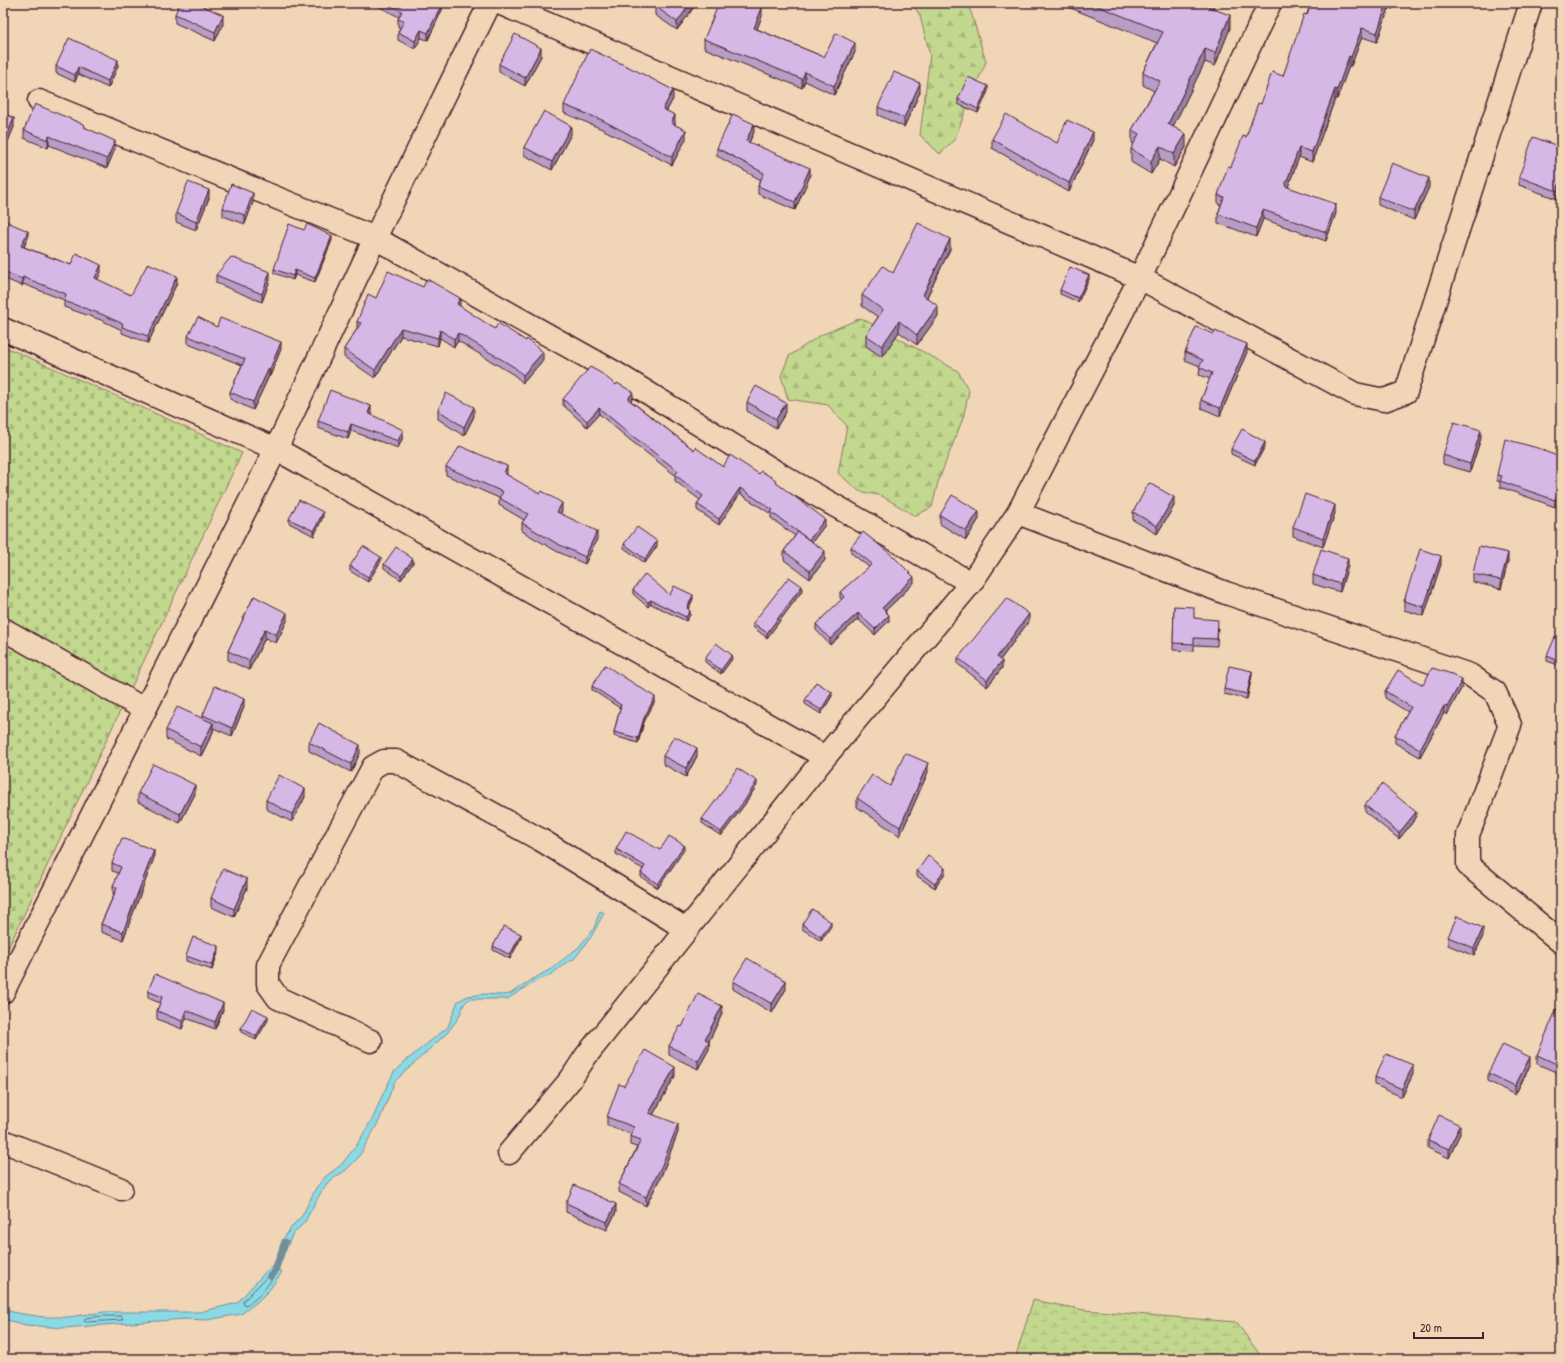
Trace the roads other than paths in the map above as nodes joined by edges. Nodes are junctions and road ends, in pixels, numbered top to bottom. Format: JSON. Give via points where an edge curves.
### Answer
{"nodes":[{"id":1,"x":490,"y":3,"type":"edge"},
{"id":2,"x":499,"y":3,"type":"edge"},
{"id":3,"x":1270,"y":3,"type":"edge"},
{"id":4,"x":1531,"y":3,"type":"edge"},
{"id":5,"x":39,"y":102,"type":"dead end"},
{"id":6,"x":375,"y":238,"type":"junction"},
{"id":7,"x":1140,"y":278,"type":"junction"},
{"id":8,"x":3,"y":329,"type":"edge"},
{"id":9,"x":276,"y":448,"type":"junction"},
{"id":10,"x":1018,"y":513,"type":"junction"},
{"id":11,"x":971,"y":583,"type":"junction"},
{"id":12,"x":3,"y":629,"type":"edge"},
{"id":13,"x":144,"y":709,"type":"junction"},
{"id":14,"x":825,"y":757,"type":"junction"},
{"id":15,"x":686,"y":930,"type":"junction"},
{"id":16,"x":1561,"y":942,"type":"edge"},
{"id":17,"x":3,"y":992,"type":"edge"},
{"id":18,"x":371,"y":1041,"type":"dead end"},
{"id":19,"x":3,"y":1141,"type":"edge"},
{"id":20,"x":509,"y":1153,"type":"dead end"},
{"id":21,"x":121,"y":1189,"type":"dead end"}],
"edges":[{"from":1,"to":6,"type":"street"},
{"from":2,"to":7,"type":"street"},
{"from":3,"to":7,"type":"street"},
{"from":4,"to":7,"type":"street","via":[[1406,392],[1384,400],[1355,394]]},
{"from":5,"to":6,"type":"street"},
{"from":6,"to":9,"type":"street"},
{"from":6,"to":11,"type":"street","via":[[614,372],[781,475]]},
{"from":7,"to":10,"type":"street"},
{"from":8,"to":9,"type":"street"},
{"from":9,"to":13,"type":"street"},
{"from":9,"to":14,"type":"street"},
{"from":10,"to":11,"type":"street"},
{"from":10,"to":16,"type":"street","via":[[1226,594],[1470,675],[1495,692],[1510,725],[1468,835],[1468,865]]},
{"from":11,"to":14,"type":"street"},
{"from":12,"to":13,"type":"street"},
{"from":13,"to":17,"type":"street"},
{"from":14,"to":15,"type":"street"},
{"from":15,"to":18,"type":"street","via":[[542,840],[396,760],[384,761],[373,767],[268,965],[268,984],[278,998]]},
{"from":15,"to":20,"type":"street","via":[[586,1056],[571,1079]]},
{"from":19,"to":21,"type":"street"}]}
